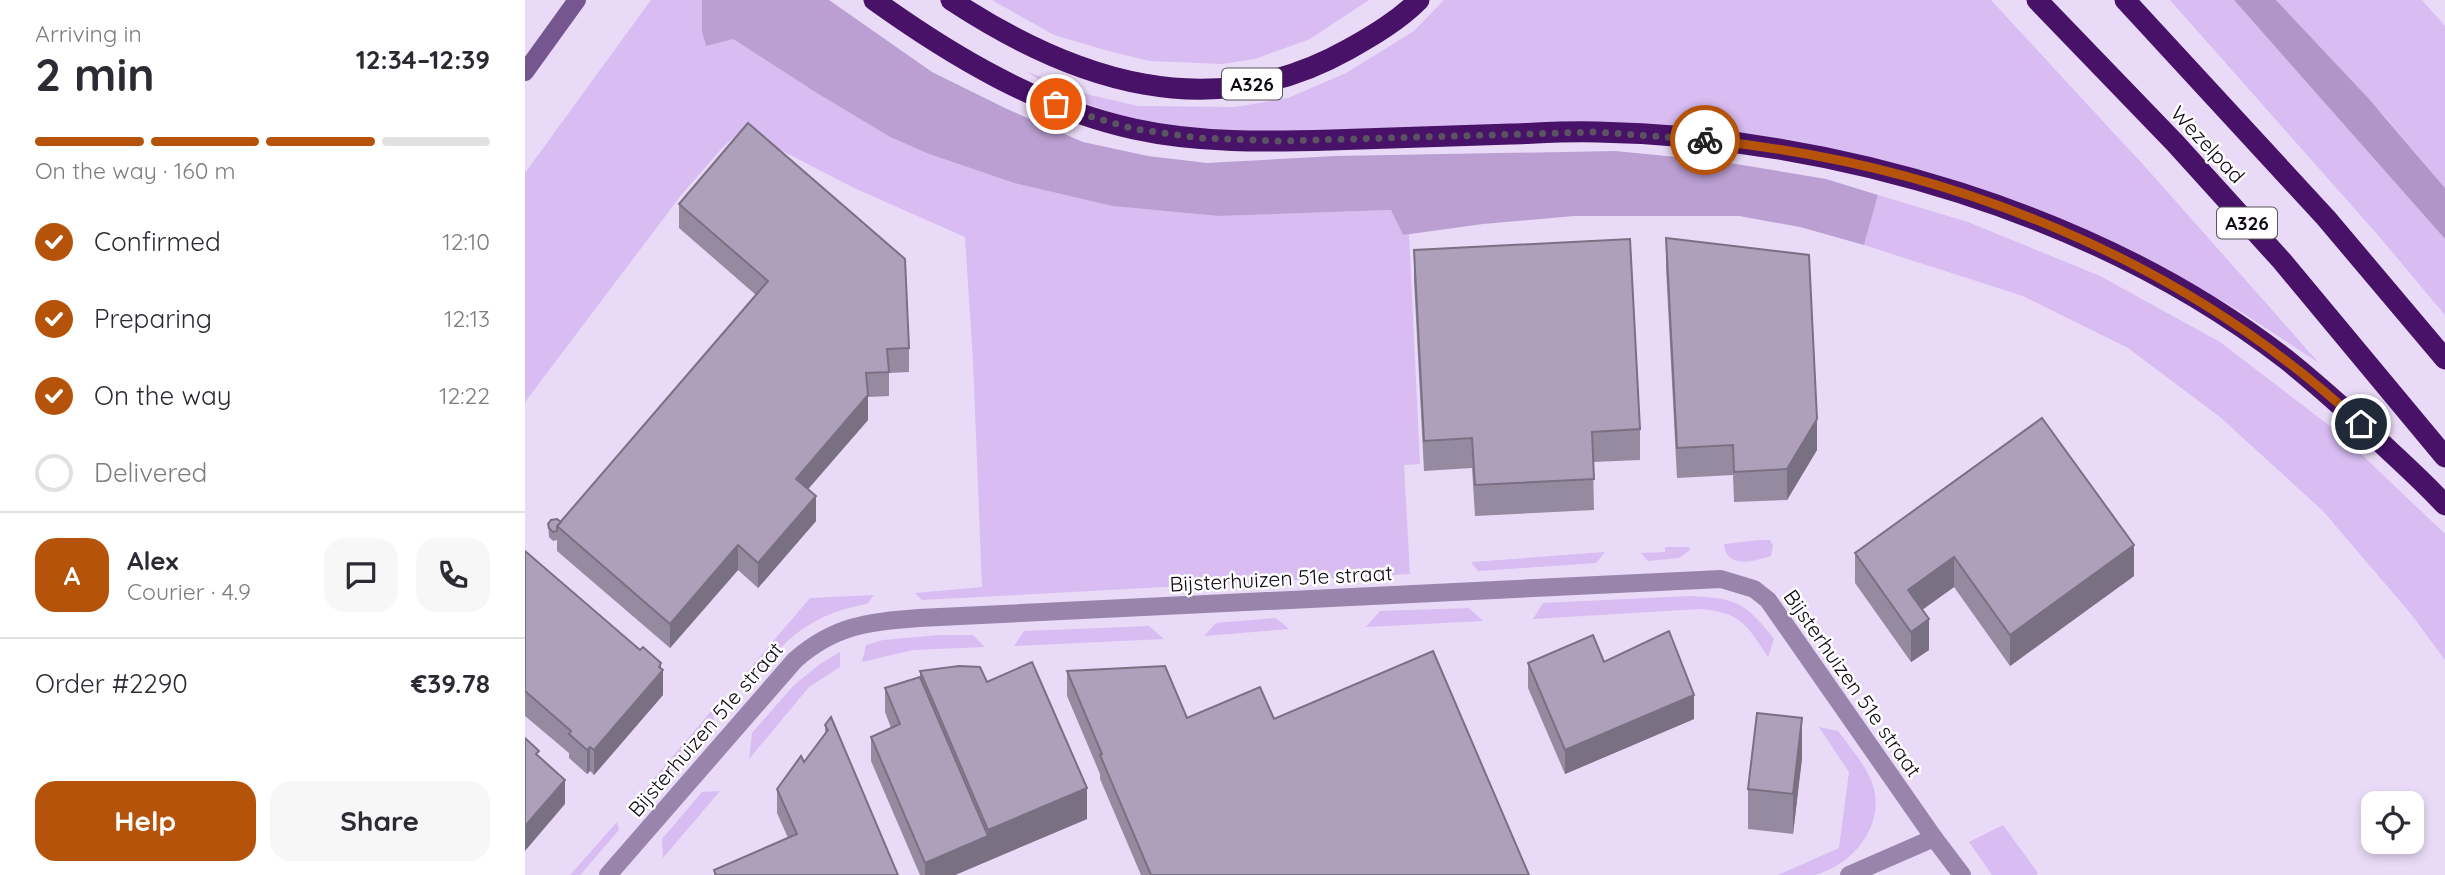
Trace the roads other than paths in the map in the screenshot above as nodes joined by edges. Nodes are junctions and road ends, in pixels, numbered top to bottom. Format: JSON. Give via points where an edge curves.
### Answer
{"nodes":[{"id":1,"x":577,"y":0,"type":"edge"},
{"id":2,"x":874,"y":0,"type":"edge"},
{"id":3,"x":951,"y":0,"type":"edge"},
{"id":4,"x":1419,"y":0,"type":"edge"},
{"id":5,"x":2037,"y":0,"type":"edge"},
{"id":6,"x":2125,"y":0,"type":"edge"},
{"id":7,"x":525,"y":72,"type":"edge"},
{"id":8,"x":2445,"y":359,"type":"edge"},
{"id":9,"x":2445,"y":457,"type":"edge"},
{"id":10,"x":2445,"y":505,"type":"edge"},
{"id":11,"x":1934,"y":838,"type":"junction"},
{"id":12,"x":608,"y":875,"type":"edge"},
{"id":13,"x":1849,"y":875,"type":"edge"},
{"id":14,"x":1962,"y":875,"type":"edge"}],
"edges":[{"from":1,"to":7,"type":"main road"},
{"from":2,"to":10,"type":"highway","via":[[951,52],[1017,87],[1075,112],[1134,129],[1199,138],[1279,141],[1609,132],[1752,144],[1914,178],[2069,233],[2141,267],[2213,309],[2286,359]]},
{"from":3,"to":4,"type":"highway","number":"A326","via":[[1066,63],[1137,83],[1215,89],[1273,81],[1326,62]]},
{"from":5,"to":9,"type":"highway","name":"Wezelpad","number":"A326","via":[[2282,261]]},
{"from":6,"to":8,"type":"highway","name":"Wezelpad","number":"A326","via":[[2326,218]]},
{"from":11,"to":12,"type":"street","name":"Bijsterhuizen 51e straat","via":[[1768,600],[1754,589],[1721,579],[919,618],[844,629],[810,646],[795,660]]},
{"from":11,"to":13,"type":"street"},
{"from":11,"to":14,"type":"street","name":"Bijsterhuizen 51e straat"}]}
